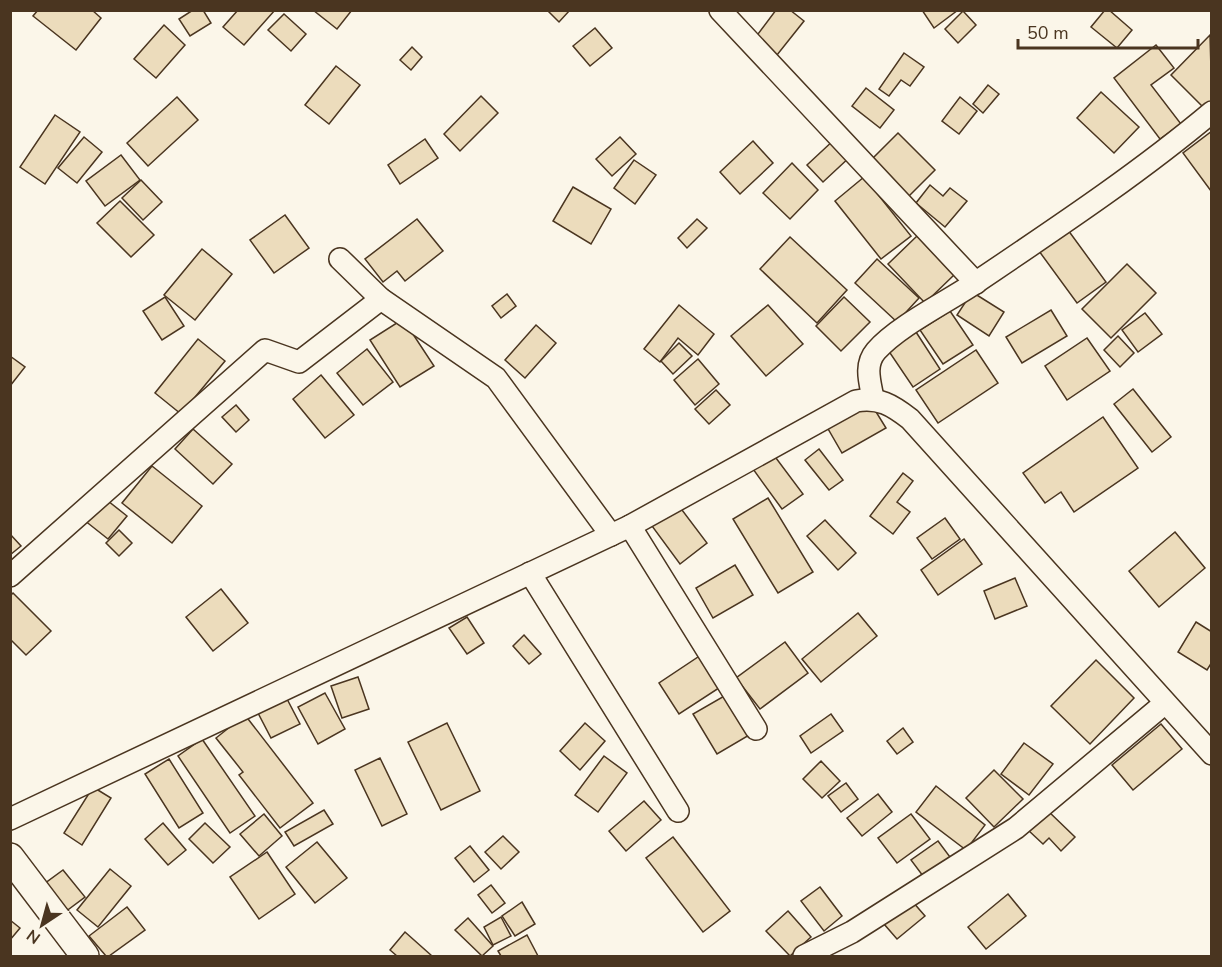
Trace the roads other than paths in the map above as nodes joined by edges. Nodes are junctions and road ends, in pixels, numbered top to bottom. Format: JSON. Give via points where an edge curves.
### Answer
{"nodes":[{"id":1,"x":720,"y":10,"type":"edge"},
{"id":2,"x":1212,"y":112,"type":"edge"},
{"id":3,"x":340,"y":259,"type":"dead end"},
{"id":4,"x":976,"y":283,"type":"junction"},
{"id":5,"x":381,"y":299,"type":"junction"},
{"id":6,"x":873,"y":398,"type":"junction"},
{"id":7,"x":630,"y":526,"type":"junction"},
{"id":8,"x":611,"y":535,"type":"junction"},
{"id":9,"x":530,"y":573,"type":"junction"},
{"id":10,"x":10,"y":576,"type":"edge"},
{"id":11,"x":1164,"y":704,"type":"junction"},
{"id":12,"x":756,"y":729,"type":"dead end"},
{"id":13,"x":1212,"y":754,"type":"edge"},
{"id":14,"x":678,"y":811,"type":"dead end"},
{"id":15,"x":10,"y":819,"type":"edge"},
{"id":16,"x":10,"y":857,"type":"edge"},
{"id":17,"x":86,"y":957,"type":"edge"},
{"id":18,"x":804,"y":957,"type":"edge"}],
"edges":[{"from":1,"to":4,"type":"street"},
{"from":2,"to":4,"type":"street","via":[[1153,161]]},
{"from":3,"to":5,"type":"street"},
{"from":4,"to":6,"type":"street","via":[[875,352],[867,369]]},
{"from":5,"to":8,"type":"street","via":[[496,378]]},
{"from":5,"to":10,"type":"street","via":[[299,362],[265,350]]},
{"from":6,"to":7,"type":"street","via":[[856,401]]},
{"from":6,"to":11,"type":"street","via":[[895,407],[910,419]]},
{"from":7,"to":8,"type":"street"},
{"from":7,"to":12,"type":"street"},
{"from":8,"to":9,"type":"street"},
{"from":9,"to":14,"type":"street"},
{"from":9,"to":15,"type":"street"},
{"from":11,"to":13,"type":"street"},
{"from":11,"to":18,"type":"street","via":[[1016,828],[852,932]]},
{"from":16,"to":17,"type":"street"}]}
